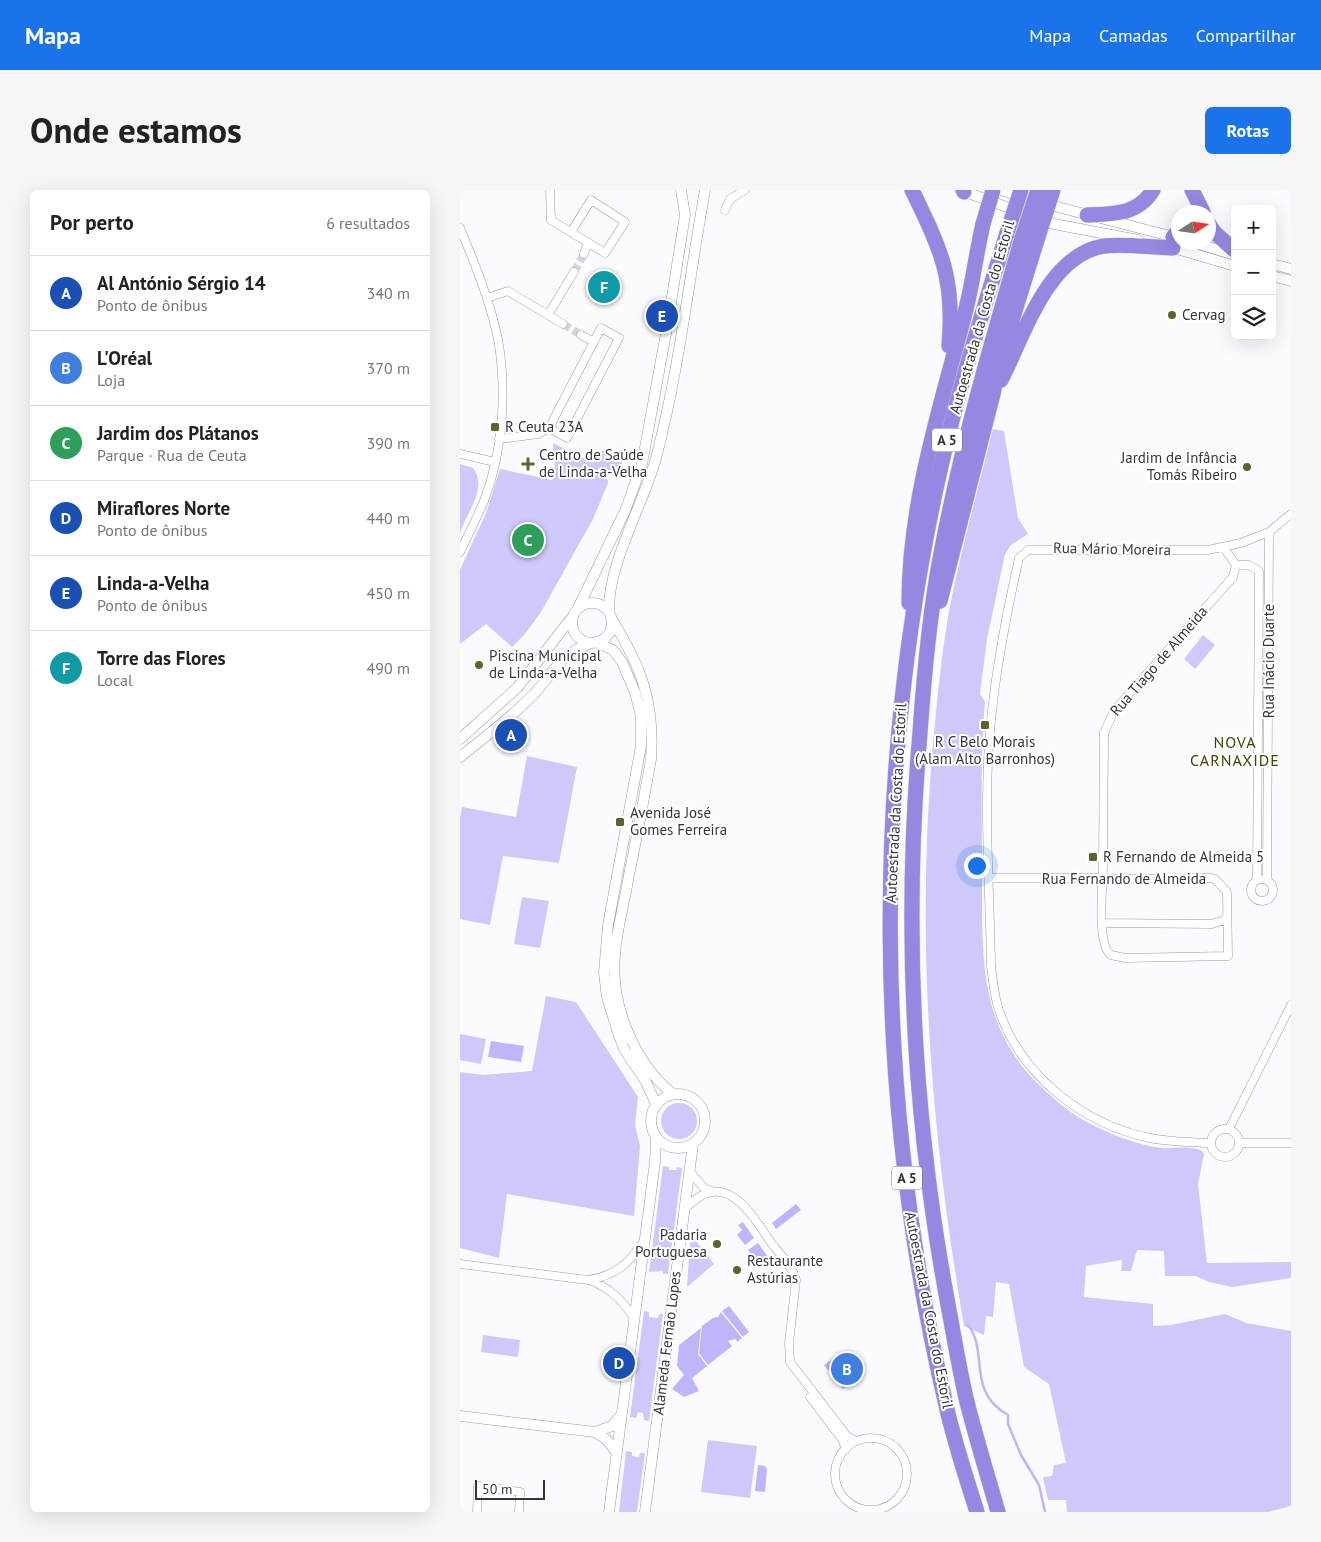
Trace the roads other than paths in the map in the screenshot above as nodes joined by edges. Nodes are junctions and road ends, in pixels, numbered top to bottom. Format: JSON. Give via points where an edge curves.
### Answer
{"nodes":[{"id":1,"x":550,"y":190,"type":"edge"},
{"id":2,"x":681,"y":190,"type":"edge"},
{"id":3,"x":705,"y":190,"type":"edge"},
{"id":4,"x":729,"y":190,"type":"edge"},
{"id":5,"x":912,"y":190,"type":"edge"},
{"id":6,"x":993,"y":190,"type":"edge"},
{"id":7,"x":1001,"y":190,"type":"edge"},
{"id":8,"x":1021,"y":190,"type":"edge"},
{"id":9,"x":1038,"y":190,"type":"edge"},
{"id":10,"x":1053,"y":190,"type":"edge"},
{"id":11,"x":1153,"y":190,"type":"edge"},
{"id":12,"x":1191,"y":190,"type":"edge"},
{"id":13,"x":962,"y":191,"type":"edge"},
{"id":14,"x":742,"y":192,"type":"edge"},
{"id":15,"x":1190,"y":205,"type":"edge"},
{"id":16,"x":1199,"y":205,"type":"edge"},
{"id":17,"x":725,"y":210,"type":"dead end"},
{"id":18,"x":1087,"y":215,"type":"junction"},
{"id":19,"x":460,"y":228,"type":"edge"},
{"id":20,"x":571,"y":232,"type":"junction"},
{"id":21,"x":1216,"y":234,"type":"edge"},
{"id":22,"x":1030,"y":239,"type":"junction"},
{"id":23,"x":1171,"y":239,"type":"edge"},
{"id":24,"x":1171,"y":240,"type":"edge"},
{"id":25,"x":1171,"y":240,"type":"edge"},
{"id":26,"x":588,"y":242,"type":"junction"},
{"id":27,"x":1216,"y":248,"type":"edge"},
{"id":28,"x":1197,"y":250,"type":"edge"},
{"id":29,"x":1232,"y":250,"type":"edge"},
{"id":30,"x":1231,"y":252,"type":"edge"},
{"id":31,"x":584,"y":254,"type":"tunnel mouth"},
{"id":32,"x":1231,"y":264,"type":"edge"},
{"id":33,"x":1276,"y":265,"type":"edge"},
{"id":34,"x":1291,"y":269,"type":"edge"},
{"id":35,"x":574,"y":272,"type":"tunnel mouth"},
{"id":36,"x":1276,"y":277,"type":"edge"},
{"id":37,"x":1291,"y":282,"type":"edge"},
{"id":38,"x":487,"y":298,"type":"junction"},
{"id":39,"x":548,"y":315,"type":"junction"},
{"id":40,"x":563,"y":324,"type":"tunnel mouth"},
{"id":41,"x":581,"y":335,"type":"tunnel mouth"},
{"id":42,"x":594,"y":342,"type":"junction"},
{"id":43,"x":946,"y":377,"type":"junction"},
{"id":44,"x":993,"y":394,"type":"junction"},
{"id":45,"x":549,"y":428,"type":"junction"},
{"id":46,"x":499,"y":438,"type":"junction"},
{"id":47,"x":460,"y":454,"type":"edge"},
{"id":48,"x":495,"y":462,"type":"junction"},
{"id":49,"x":1291,"y":514,"type":"edge"},
{"id":50,"x":1269,"y":532,"type":"junction"},
{"id":51,"x":1224,"y":548,"type":"junction"},
{"id":52,"x":460,"y":552,"type":"edge"},
{"id":53,"x":1236,"y":565,"type":"junction"},
{"id":54,"x":575,"y":612,"type":"junction"},
{"id":55,"x":610,"y":616,"type":"junction"},
{"id":56,"x":928,"y":636,"type":"junction"},
{"id":57,"x":593,"y":642,"type":"junction"},
{"id":58,"x":908,"y":652,"type":"junction"},
{"id":59,"x":1269,"y":717,"type":"junction"},
{"id":60,"x":1258,"y":718,"type":"junction"},
{"id":61,"x":460,"y":739,"type":"edge"},
{"id":62,"x":460,"y":757,"type":"edge"},
{"id":63,"x":989,"y":878,"type":"junction"},
{"id":64,"x":1103,"y":878,"type":"junction"},
{"id":65,"x":1257,"y":879,"type":"junction"},
{"id":66,"x":1267,"y":879,"type":"junction"},
{"id":67,"x":1226,"y":917,"type":"junction"},
{"id":68,"x":1102,"y":923,"type":"junction"},
{"id":69,"x":1291,"y":1005,"type":"edge"},
{"id":70,"x":673,"y":1094,"type":"junction"},
{"id":71,"x":656,"y":1104,"type":"junction"},
{"id":72,"x":1230,"y":1129,"type":"junction"},
{"id":73,"x":656,"y":1138,"type":"junction"},
{"id":74,"x":1210,"y":1143,"type":"junction"},
{"id":75,"x":1239,"y":1143,"type":"junction"},
{"id":76,"x":1291,"y":1143,"type":"edge"},
{"id":77,"x":693,"y":1144,"type":"junction"},
{"id":78,"x":689,"y":1171,"type":"junction"},
{"id":79,"x":716,"y":1193,"type":"junction"},
{"id":80,"x":684,"y":1211,"type":"junction"},
{"id":81,"x":645,"y":1240,"type":"junction"},
{"id":82,"x":460,"y":1264,"type":"edge"},
{"id":83,"x":588,"y":1280,"type":"junction"},
{"id":84,"x":635,"y":1319,"type":"junction"},
{"id":85,"x":789,"y":1343,"type":"junction"},
{"id":86,"x":622,"y":1414,"type":"junction"},
{"id":87,"x":460,"y":1416,"type":"edge"},
{"id":88,"x":595,"y":1432,"type":"junction"},
{"id":89,"x":856,"y":1441,"type":"junction"},
{"id":90,"x":846,"y":1448,"type":"junction"},
{"id":91,"x":617,"y":1453,"type":"junction"},
{"id":92,"x":610,"y":1511,"type":"edge"},
{"id":93,"x":477,"y":1512,"type":"edge"},
{"id":94,"x":519,"y":1512,"type":"edge"},
{"id":95,"x":645,"y":1512,"type":"edge"},
{"id":96,"x":977,"y":1512,"type":"edge"},
{"id":97,"x":998,"y":1512,"type":"edge"}],
"edges":[{"from":1,"to":20,"type":"street","via":[[551,220]]},
{"from":2,"to":54,"type":"street","via":[[685,215],[644,455],[625,511]]},
{"from":3,"to":55,"type":"street","via":[[660,441],[643,499],[615,573]]},
{"from":4,"to":14,"type":"street"},
{"from":5,"to":43,"type":"highway","via":[[934,234],[949,282],[952,314]]},
{"from":6,"to":43,"type":"highway","bridge":true},
{"from":7,"to":18,"type":"street"},
{"from":8,"to":58,"type":"highway","name":"Autoestrada da Costa do Estoril","number":"A 5","bridge":true,"via":[[962,380],[940,468]]},
{"from":9,"to":22,"type":"highway","name":"Autoestrada da Costa do Estoril","number":"A 5","bridge":true},
{"from":10,"to":22,"type":"highway","bridge":true},
{"from":11,"to":18,"type":"highway","via":[[1132,210],[1119,214]]},
{"from":12,"to":15,"type":"highway"},
{"from":12,"to":16,"type":"highway"},
{"from":13,"to":24,"type":"street","via":[[1054,224]]},
{"from":14,"to":17,"type":"street","via":[[730,199]]},
{"from":18,"to":23,"type":"street"},
{"from":19,"to":38,"type":"street"},
{"from":20,"to":26,"type":"street"},
{"from":20,"to":26,"type":"street","via":[[591,200],[625,222],[605,253]]},
{"from":21,"to":29,"type":"highway"},
{"from":22,"to":44,"type":"highway"},
{"from":22,"to":56,"type":"highway","name":"Autoestrada da Costa do Estoril","number":"A 5","via":[[979,384],[957,472]]},
{"from":25,"to":44,"type":"highway","via":[[1104,246],[1076,256],[1056,275]]},
{"from":26,"to":31,"type":"street"},
{"from":27,"to":30,"type":"street"},
{"from":28,"to":32,"type":"street"},
{"from":33,"to":34,"type":"street"},
{"from":35,"to":39,"type":"street"},
{"from":36,"to":37,"type":"street"},
{"from":38,"to":39,"type":"street","via":[[508,291]]},
{"from":38,"to":46,"type":"street","via":[[498,339],[502,380]]},
{"from":39,"to":40,"type":"street"},
{"from":41,"to":42,"type":"street"},
{"from":42,"to":45,"type":"street"},
{"from":42,"to":45,"type":"street","via":[[601,328],[619,338],[567,438]]},
{"from":43,"to":58,"type":"highway","via":[[921,480],[909,560]]},
{"from":44,"to":56,"type":"highway","via":[[946,584]]},
{"from":45,"to":46,"type":"street","via":[[538,434]]},
{"from":46,"to":48,"type":"street"},
{"from":47,"to":48,"type":"street"},
{"from":48,"to":52,"type":"street","via":[[484,501]]},
{"from":49,"to":50,"type":"street"},
{"from":50,"to":51,"type":"street"},
{"from":50,"to":59,"type":"street","name":"Rua Inácio Duarte"},
{"from":51,"to":53,"type":"street"},
{"from":51,"to":63,"type":"street","name":"Rua Mário Moreira","via":[[1033,549],[1019,558],[1002,634],[990,722]]},
{"from":53,"to":60,"type":"street","name":"Rua Inácio Duarte","via":[[1250,565],[1259,571]]},
{"from":53,"to":64,"type":"street","name":"Rua Tiago de Almeida","via":[[1234,577],[1114,711],[1106,725]]},
{"from":54,"to":55,"type":"street","via":[[583,604],[595,603],[606,608]]},
{"from":54,"to":57,"type":"street","via":[[572,628],[575,634]]},
{"from":54,"to":61,"type":"street","via":[[517,688]]},
{"from":55,"to":57,"type":"street","via":[[609,633]]},
{"from":55,"to":70,"type":"street","via":[[645,687],[653,734],[615,954],[617,991],[634,1045],[659,1083]]},
{"from":56,"to":97,"type":"highway","name":"Autoestrada da Costa do Estoril","number":"A 5","via":[[915,786],[910,907],[917,1077],[936,1240],[967,1403]]},
{"from":57,"to":62,"type":"street","via":[[564,656],[533,694]]},
{"from":57,"to":71,"type":"street","via":[[613,650],[622,662],[636,692],[641,716],[641,746],[608,925],[604,973],[607,997],[624,1049]]},
{"from":58,"to":96,"type":"highway","name":"Autoestrada da Costa do Estoril","number":"A 5","via":[[899,724],[889,871],[895,1076],[915,1246],[946,1406]]},
{"from":59,"to":60,"type":"street"},
{"from":59,"to":66,"type":"street","name":"Rua Inácio Duarte"},
{"from":60,"to":65,"type":"street","name":"Rua Inácio Duarte"},
{"from":63,"to":64,"type":"street","name":"Rua Fernando de Almeida"},
{"from":63,"to":74,"type":"street","name":"Rua Mário Moreira","via":[[991,966],[996,1000],[1007,1030],[1040,1077],[1079,1110],[1120,1129],[1161,1140]]},
{"from":64,"to":67,"type":"street","name":"Rua Fernando de Almeida","via":[[1216,880],[1227,892]]},
{"from":64,"to":68,"type":"street","name":"Rua Tiago de Almeida"},
{"from":65,"to":66,"type":"street"},
{"from":65,"to":66,"type":"street","name":"Rua Inácio Duarte","via":[[1251,892],[1255,899],[1262,901],[1269,899],[1273,892]]},
{"from":67,"to":68,"type":"street","via":[[1212,924]]},
{"from":67,"to":68,"type":"street","name":"Rua Fernando de Almeida","via":[[1228,956],[1125,958],[1110,955],[1104,946]]},
{"from":69,"to":72,"type":"street"},
{"from":70,"to":71,"type":"street"},
{"from":70,"to":77,"type":"street","via":[[692,1097],[704,1112],[703,1132]]},
{"from":71,"to":73,"type":"street","via":[[650,1117]]},
{"from":72,"to":74,"type":"street","via":[[1216,1131]]},
{"from":72,"to":75,"type":"street"},
{"from":73,"to":77,"type":"street","via":[[670,1147]]},
{"from":73,"to":81,"type":"street"},
{"from":74,"to":75,"type":"street","via":[[1216,1155],[1225,1158],[1234,1155]]},
{"from":75,"to":76,"type":"street"},
{"from":77,"to":78,"type":"street","name":"Alameda Fernão Lopes"},
{"from":78,"to":79,"type":"street","via":[[704,1188]]},
{"from":78,"to":80,"type":"street","name":"Alameda Fernão Lopes"},
{"from":79,"to":80,"type":"street","via":[[698,1198]]},
{"from":79,"to":85,"type":"street","via":[[738,1198],[795,1276]]},
{"from":80,"to":95,"type":"street","name":"Alameda Fernão Lopes"},
{"from":81,"to":83,"type":"street","via":[[623,1268]]},
{"from":81,"to":84,"type":"street"},
{"from":82,"to":83,"type":"street"},
{"from":83,"to":84,"type":"street","via":[[615,1294]]},
{"from":84,"to":86,"type":"street"},
{"from":85,"to":89,"type":"street","via":[[793,1366],[847,1436]]},
{"from":85,"to":90,"type":"street","via":[[786,1354],[788,1366]]},
{"from":86,"to":88,"type":"street","via":[[612,1426]]},
{"from":86,"to":91,"type":"street"},
{"from":87,"to":88,"type":"street"},
{"from":88,"to":91,"type":"street","via":[[606,1439]]},
{"from":89,"to":90,"type":"street"},
{"from":89,"to":90,"type":"street","via":[[872,1438],[887,1442],[903,1457],[907,1468],[904,1491],[887,1507],[871,1510],[853,1506],[844,1498],[835,1477],[836,1465]]},
{"from":91,"to":92,"type":"street"},
{"from":93,"to":94,"type":"street","via":[[478,1486],[520,1492]]}]}
